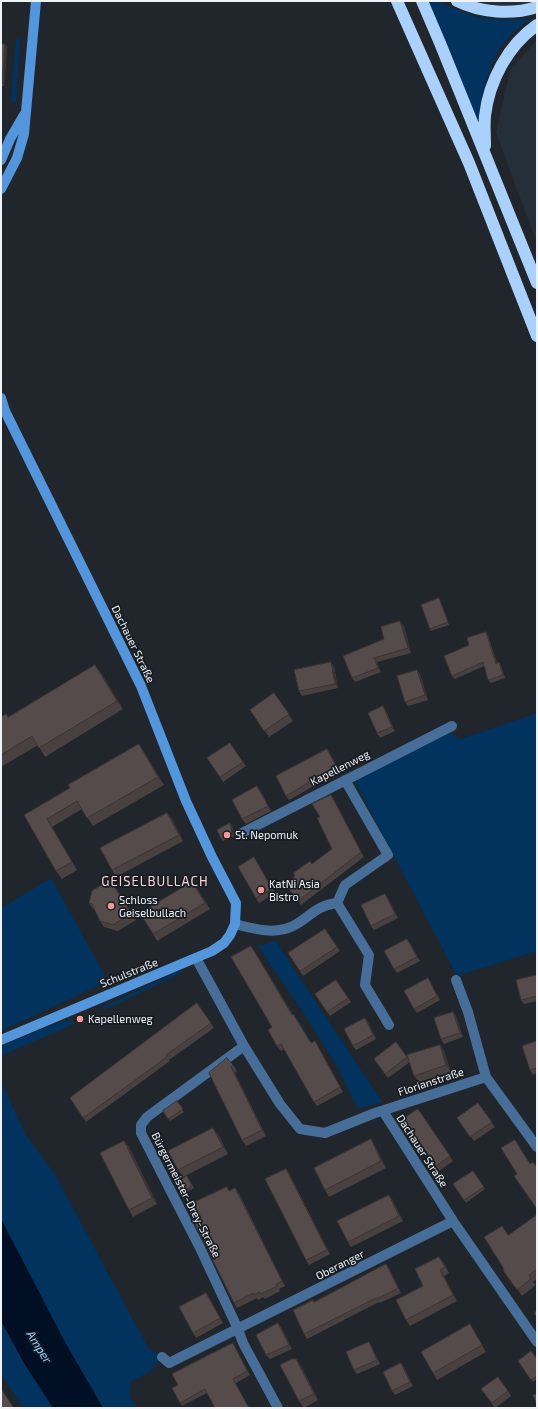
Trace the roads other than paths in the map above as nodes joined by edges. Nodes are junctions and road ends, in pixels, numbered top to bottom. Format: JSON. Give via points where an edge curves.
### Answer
{"nodes":[{"id":1,"x":36,"y":1,"type":"edge"},
{"id":2,"x":397,"y":1,"type":"edge"},
{"id":3,"x":422,"y":1,"type":"edge"},
{"id":4,"x":457,"y":1,"type":"edge"},
{"id":5,"x":537,"y":7,"type":"edge"},
{"id":6,"x":537,"y":24,"type":"edge"},
{"id":7,"x":26,"y":113,"type":"junction"},
{"id":8,"x":485,"y":152,"type":"junction"},
{"id":9,"x":1,"y":160,"type":"edge"},
{"id":10,"x":1,"y":189,"type":"edge"},
{"id":11,"x":537,"y":283,"type":"edge"},
{"id":12,"x":537,"y":336,"type":"edge"},
{"id":13,"x":1,"y":398,"type":"edge"},
{"id":14,"x":452,"y":726,"type":"dead end"},
{"id":15,"x":344,"y":780,"type":"junction"},
{"id":16,"x":240,"y":834,"type":"dead end"},
{"id":17,"x":236,"y":902,"type":"joint"},
{"id":18,"x":337,"y":903,"type":"junction"},
{"id":19,"x":235,"y":924,"type":"junction"},
{"id":20,"x":196,"y":958,"type":"junction"},
{"id":21,"x":456,"y":980,"type":"dead end"},
{"id":22,"x":389,"y":1025,"type":"dead end"},
{"id":23,"x":1,"y":1040,"type":"edge"},
{"id":24,"x":244,"y":1046,"type":"junction"},
{"id":25,"x":486,"y":1076,"type":"junction"},
{"id":26,"x":383,"y":1111,"type":"junction"},
{"id":27,"x":537,"y":1147,"type":"edge"},
{"id":28,"x":453,"y":1221,"type":"junction"},
{"id":29,"x":238,"y":1329,"type":"junction"},
{"id":30,"x":537,"y":1342,"type":"edge"},
{"id":31,"x":162,"y":1357,"type":"dead end"},
{"id":32,"x":278,"y":1408,"type":"edge"}],
"edges":[{"from":1,"to":7,"type":"street"},
{"from":2,"to":12,"type":"highway","via":[[469,163]]},
{"from":3,"to":8,"type":"highway"},
{"from":4,"to":5,"type":"highway","via":[[490,11],[506,12]]},
{"from":6,"to":8,"type":"highway","via":[[503,61],[492,86],[486,115]]},
{"from":7,"to":9,"type":"street"},
{"from":7,"to":10,"type":"street","via":[[24,134],[17,158]]},
{"from":8,"to":11,"type":"highway"},
{"from":13,"to":17,"type":"street","name":"Dachauer Straße","via":[[5,411],[141,686],[190,808]]},
{"from":14,"to":15,"type":"street","name":"Kapellenweg"},
{"from":15,"to":16,"type":"street","name":"Kapellenweg"},
{"from":15,"to":18,"type":"street","via":[[388,855],[345,885]]},
{"from":17,"to":19,"type":"street","name":"Schulstraße"},
{"from":18,"to":19,"type":"street","via":[[324,905],[282,930],[269,931]]},
{"from":18,"to":22,"type":"street","via":[[369,955],[365,985]]},
{"from":19,"to":20,"type":"street","name":"Schulstraße","via":[[224,943]]},
{"from":20,"to":23,"type":"street","name":"Schulstraße"},
{"from":20,"to":24,"type":"street","name":"Dachauer Straße"},
{"from":21,"to":25,"type":"street"},
{"from":24,"to":26,"type":"street","name":"Dachauer Straße","via":[[280,1104],[300,1129],[325,1133]]},
{"from":24,"to":29,"type":"street","name":"Bürgermeister-Drey-Straße","via":[[147,1117],[140,1125],[141,1133],[197,1241]]},
{"from":25,"to":26,"type":"street","name":"Florianstraße"},
{"from":25,"to":27,"type":"street"},
{"from":26,"to":28,"type":"street","name":"Dachauer Straße"},
{"from":28,"to":29,"type":"street","name":"Oberanger"},
{"from":28,"to":30,"type":"street","name":"Dachauer Straße"},
{"from":29,"to":31,"type":"street","name":"Oberanger","via":[[169,1362]]},
{"from":29,"to":32,"type":"street","via":[[242,1343]]}]}
